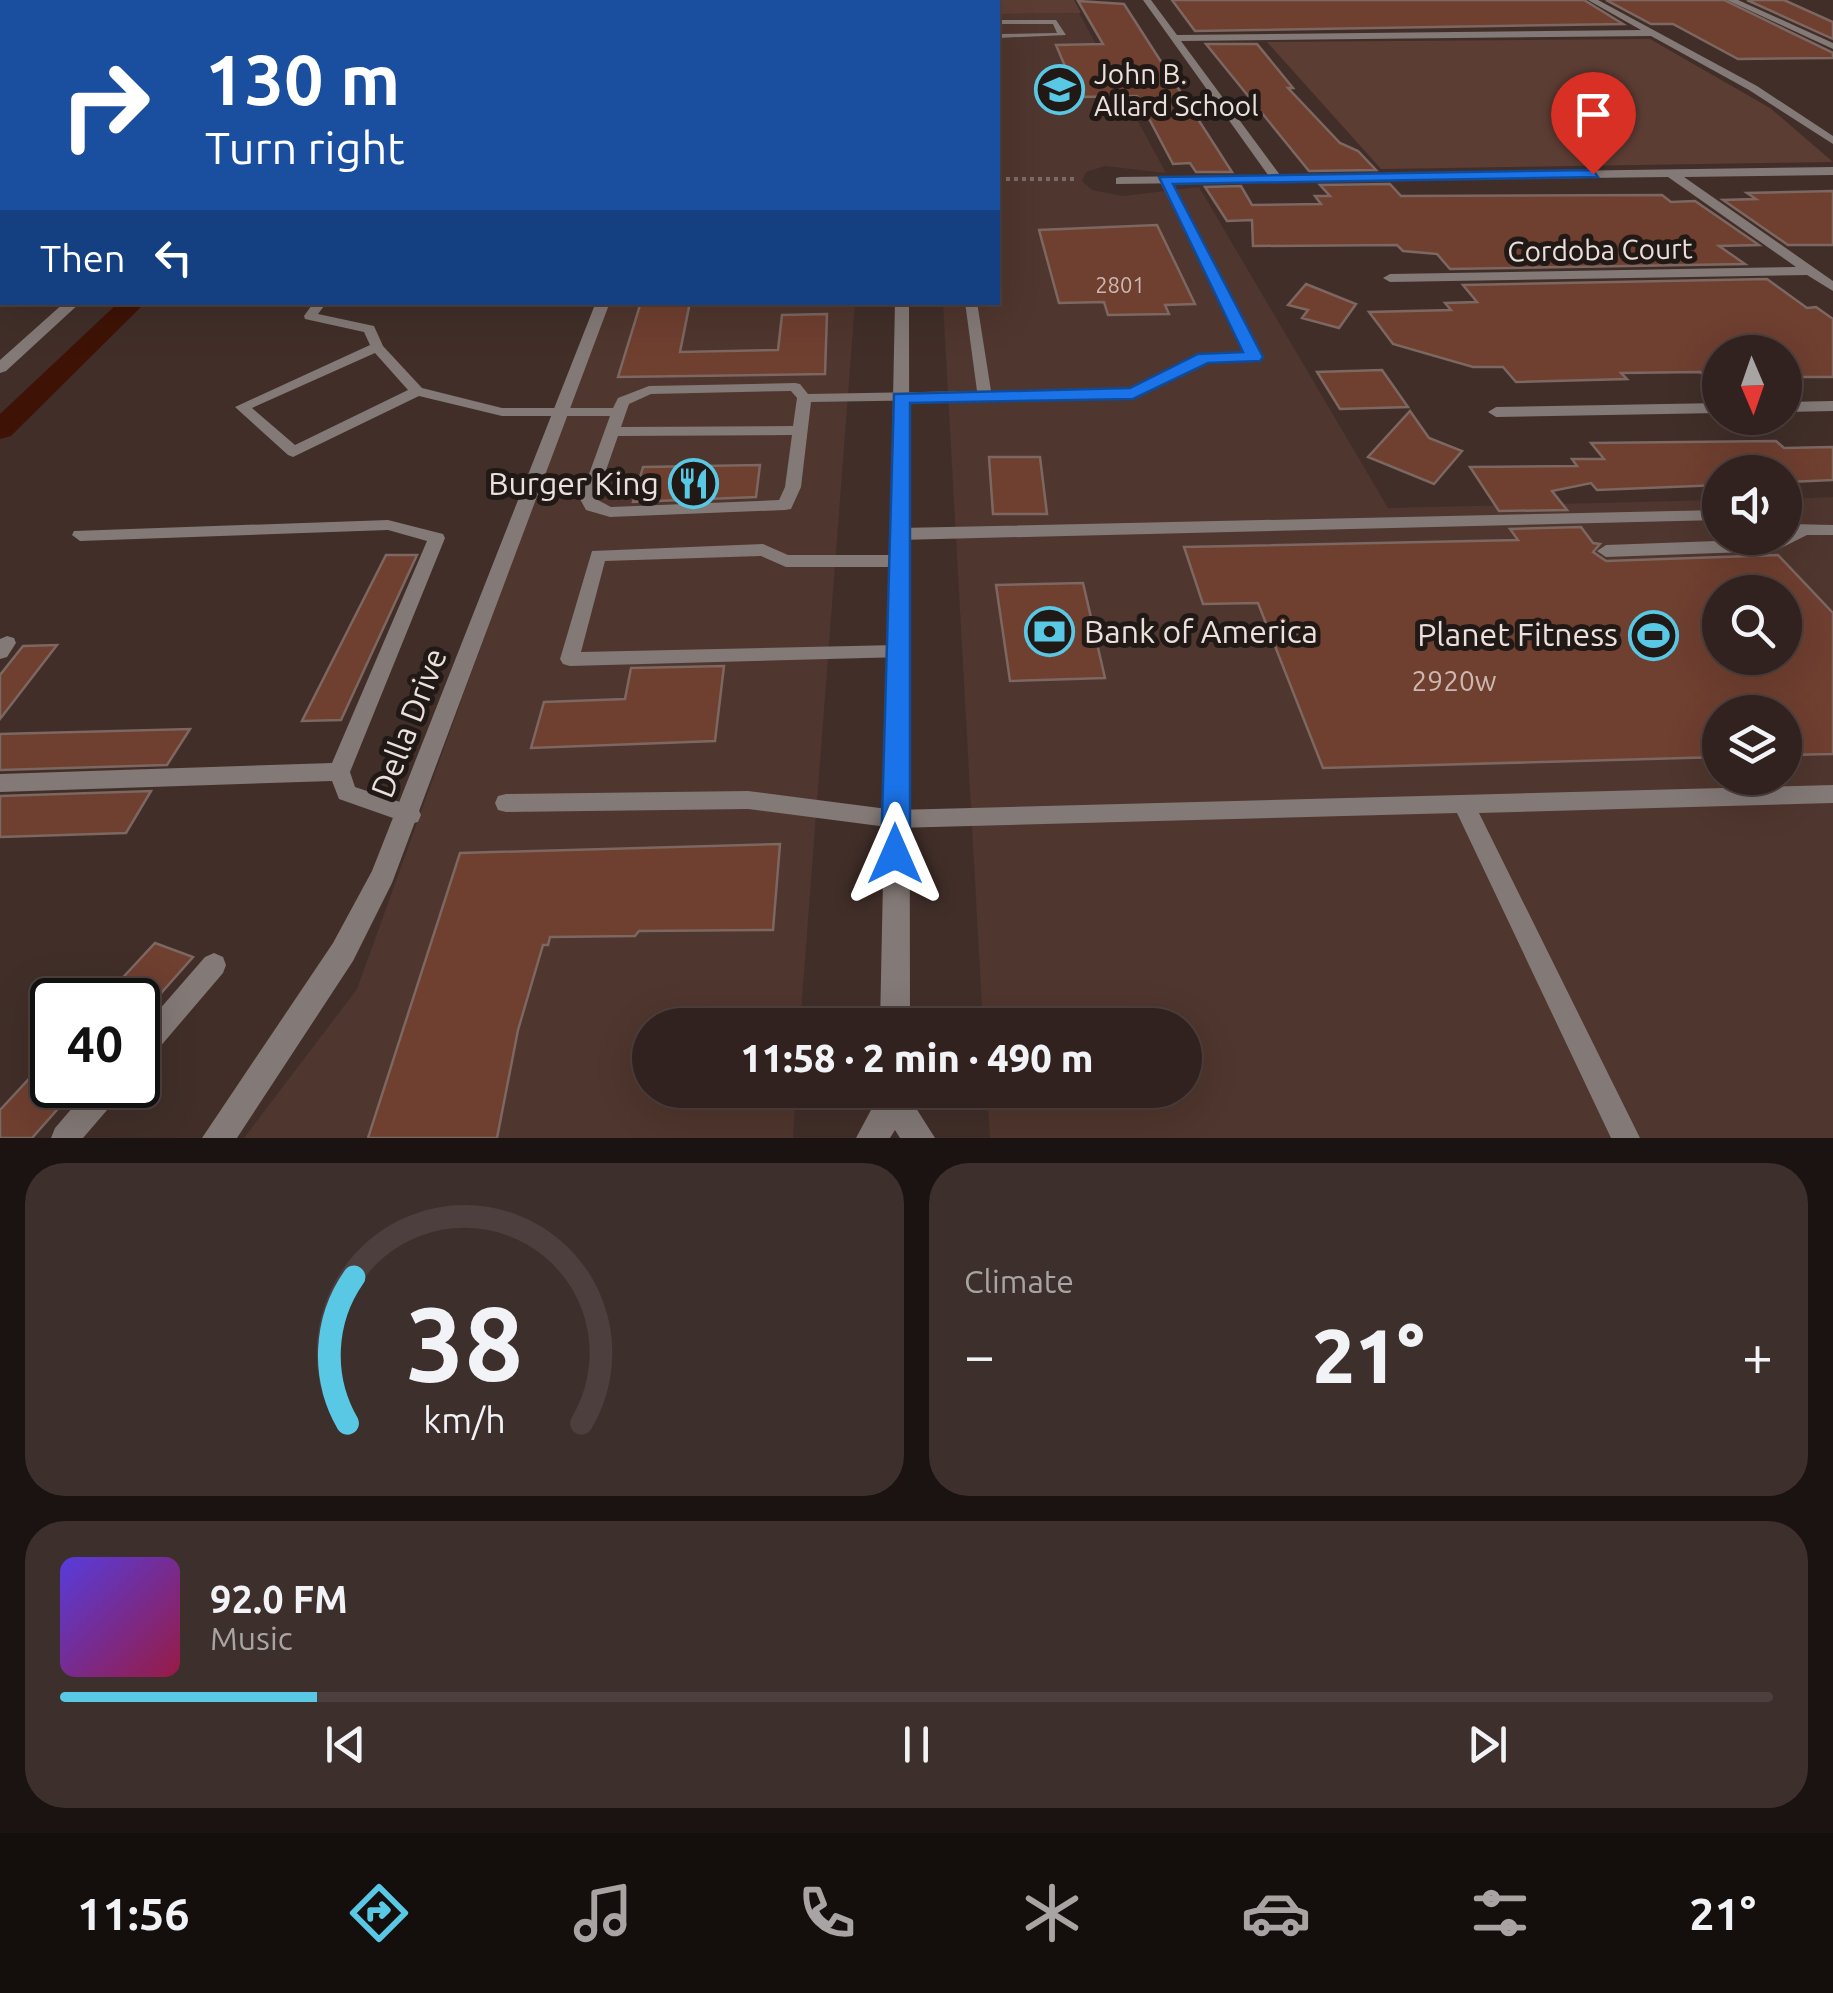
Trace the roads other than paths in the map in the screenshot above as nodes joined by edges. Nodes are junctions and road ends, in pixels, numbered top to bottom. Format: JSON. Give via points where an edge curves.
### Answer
{"nodes":[{"id":1,"x":1147,"y":0,"type":"edge"},
{"id":2,"x":1592,"y":0,"type":"edge"},
{"id":3,"x":1731,"y":0,"type":"edge"},
{"id":4,"x":1000,"y":22,"type":"edge"},
{"id":5,"x":1654,"y":33,"type":"junction"},
{"id":6,"x":1808,"y":35,"type":"junction"},
{"id":7,"x":1833,"y":35,"type":"edge"},
{"id":8,"x":1000,"y":36,"type":"edge"},
{"id":9,"x":1175,"y":38,"type":"junction"},
{"id":10,"x":1833,"y":46,"type":"edge"},
{"id":11,"x":1833,"y":141,"type":"edge"},
{"id":12,"x":1833,"y":171,"type":"edge"},
{"id":13,"x":1672,"y":174,"type":"junction"},
{"id":14,"x":1277,"y":179,"type":"junction"},
{"id":15,"x":1164,"y":180,"type":"junction"},
{"id":16,"x":1120,"y":181,"type":"dead end"},
{"id":17,"x":1811,"y":272,"type":"junction"},
{"id":18,"x":1390,"y":278,"type":"dead end"},
{"id":19,"x":1833,"y":287,"type":"edge"},
{"id":20,"x":71,"y":305,"type":"edge"},
{"id":21,"x":319,"y":305,"type":"edge"},
{"id":22,"x":601,"y":305,"type":"edge"},
{"id":23,"x":902,"y":305,"type":"edge"},
{"id":24,"x":971,"y":305,"type":"edge"},
{"id":25,"x":377,"y":347,"type":"junction"},
{"id":26,"x":0,"y":368,"type":"edge"},
{"id":27,"x":416,"y":391,"type":"junction"},
{"id":28,"x":985,"y":396,"type":"junction"},
{"id":29,"x":804,"y":398,"type":"junction"},
{"id":30,"x":901,"y":398,"type":"junction"},
{"id":31,"x":1833,"y":406,"type":"edge"},
{"id":32,"x":1802,"y":407,"type":"edge"},
{"id":33,"x":1702,"y":408,"type":"edge"},
{"id":34,"x":618,"y":412,"type":"junction"},
{"id":35,"x":1496,"y":412,"type":"dead end"},
{"id":36,"x":561,"y":415,"type":"junction"},
{"id":37,"x":800,"y":430,"type":"junction"},
{"id":38,"x":611,"y":432,"type":"junction"},
{"id":39,"x":1702,"y":515,"type":"edge"},
{"id":40,"x":1802,"y":529,"type":"edge"},
{"id":41,"x":1833,"y":530,"type":"edge"},
{"id":42,"x":900,"y":534,"type":"junction"},
{"id":43,"x":80,"y":535,"type":"dead end"},
{"id":44,"x":1702,"y":547,"type":"edge"},
{"id":45,"x":1606,"y":551,"type":"dead end"},
{"id":46,"x":899,"y":560,"type":"junction"},
{"id":47,"x":897,"y":652,"type":"junction"},
{"id":48,"x":339,"y":772,"type":"junction"},
{"id":49,"x":0,"y":783,"type":"edge"},
{"id":50,"x":1833,"y":794,"type":"edge"},
{"id":51,"x":506,"y":803,"type":"dead end"},
{"id":52,"x":1464,"y":804,"type":"junction"},
{"id":53,"x":410,"y":814,"type":"junction"},
{"id":54,"x":895,"y":819,"type":"junction"},
{"id":55,"x":214,"y":964,"type":"dead end"},
{"id":56,"x":895,"y":1008,"type":"edge"},
{"id":57,"x":160,"y":1028,"type":"edge"},
{"id":58,"x":90,"y":1108,"type":"edge"},
{"id":59,"x":888,"y":1108,"type":"edge"},
{"id":60,"x":901,"y":1108,"type":"edge"},
{"id":61,"x":65,"y":1138,"type":"edge"},
{"id":62,"x":218,"y":1138,"type":"edge"},
{"id":63,"x":872,"y":1138,"type":"edge"},
{"id":64,"x":919,"y":1138,"type":"edge"},
{"id":65,"x":1626,"y":1138,"type":"edge"}],
"edges":[{"from":1,"to":9,"type":"street"},
{"from":2,"to":5,"type":"street"},
{"from":3,"to":6,"type":"street"},
{"from":4,"to":8,"type":"lane","via":[[1056,22],[1062,35]]},
{"from":5,"to":9,"type":"street"},
{"from":5,"to":11,"type":"street"},
{"from":6,"to":7,"type":"street"},
{"from":6,"to":10,"type":"street"},
{"from":9,"to":14,"type":"street"},
{"from":12,"to":13,"type":"street"},
{"from":13,"to":14,"type":"street"},
{"from":13,"to":17,"type":"street"},
{"from":14,"to":15,"type":"street"},
{"from":15,"to":16,"type":"street"},
{"from":15,"to":28,"type":"lane","via":[[1254,357],[1204,358],[1133,393]]},
{"from":17,"to":18,"type":"street","name":"Cordoba Court"},
{"from":17,"to":19,"type":"street"},
{"from":20,"to":26,"type":"street"},
{"from":21,"to":25,"type":"lane","via":[[310,316],[368,329]]},
{"from":22,"to":36,"type":"street","name":"Della Drive"},
{"from":23,"to":30,"type":"street"},
{"from":24,"to":28,"type":"lane"},
{"from":25,"to":27,"type":"lane"},
{"from":25,"to":27,"type":"lane","via":[[242,408],[293,452]]},
{"from":27,"to":36,"type":"lane","via":[[502,412]]},
{"from":28,"to":30,"type":"lane"},
{"from":29,"to":30,"type":"lane"},
{"from":29,"to":34,"type":"lane","via":[[795,387],[648,390],[622,401]]},
{"from":29,"to":37,"type":"lane"},
{"from":30,"to":42,"type":"street"},
{"from":31,"to":32,"type":"street"},
{"from":33,"to":35,"type":"street"},
{"from":34,"to":36,"type":"lane"},
{"from":34,"to":38,"type":"lane"},
{"from":36,"to":53,"type":"street","name":"Della Drive"},
{"from":37,"to":38,"type":"lane"},
{"from":37,"to":38,"type":"lane","via":[[785,504],[670,512],[592,506],[588,499]]},
{"from":39,"to":42,"type":"lane"},
{"from":40,"to":41,"type":"lane"},
{"from":42,"to":46,"type":"street"},
{"from":43,"to":48,"type":"lane","via":[[388,525],[437,538]]},
{"from":44,"to":45,"type":"lane"},
{"from":46,"to":47,"type":"street"},
{"from":46,"to":47,"type":"lane","via":[[786,561],[763,550],[598,556],[570,659]]},
{"from":47,"to":54,"type":"street"},
{"from":48,"to":49,"type":"lane"},
{"from":48,"to":53,"type":"lane","via":[[346,793]]},
{"from":50,"to":52,"type":"lane"},
{"from":51,"to":54,"type":"lane","via":[[748,800]]},
{"from":52,"to":54,"type":"lane"},
{"from":52,"to":65,"type":"lane"},
{"from":53,"to":62,"type":"street","name":"Della Drive","via":[[343,952]]},
{"from":54,"to":56,"type":"street"},
{"from":55,"to":57,"type":"lane"},
{"from":58,"to":61,"type":"lane"},
{"from":59,"to":63,"type":"street"},
{"from":60,"to":64,"type":"street"}]}
